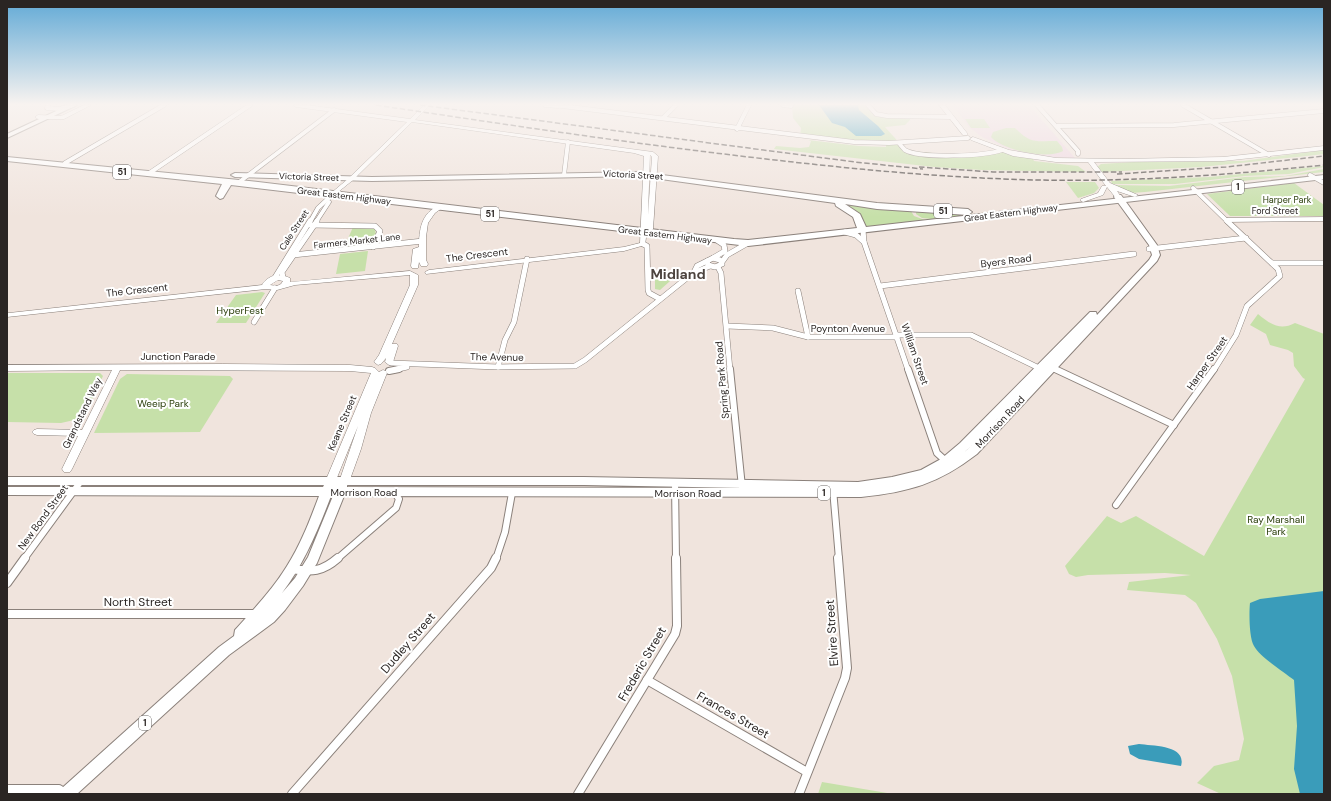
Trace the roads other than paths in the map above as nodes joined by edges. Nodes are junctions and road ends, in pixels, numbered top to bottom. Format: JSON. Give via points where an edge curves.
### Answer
{"nodes":[{"id":1,"x":100,"y":142,"type":"edge"},
{"id":2,"x":195,"y":142,"type":"edge"},
{"id":3,"x":293,"y":142,"type":"edge"},
{"id":4,"x":389,"y":142,"type":"edge"},
{"id":5,"x":568,"y":142,"type":"edge"},
{"id":6,"x":571,"y":142,"type":"edge"},
{"id":7,"x":868,"y":142,"type":"edge"},
{"id":8,"x":905,"y":142,"type":"edge"},
{"id":9,"x":983,"y":142,"type":"edge"},
{"id":10,"x":1069,"y":142,"type":"edge"},
{"id":11,"x":1247,"y":142,"type":"edge"},
{"id":12,"x":898,"y":143,"type":"junction"},
{"id":13,"x":1324,"y":148,"type":"edge"},
{"id":14,"x":634,"y":151,"type":"junction"},
{"id":15,"x":1005,"y":151,"type":"junction"},
{"id":16,"x":1078,"y":154,"type":"dead end"},
{"id":17,"x":1269,"y":155,"type":"junction"},
{"id":18,"x":7,"y":156,"type":"edge"},
{"id":19,"x":7,"y":159,"type":"edge"},
{"id":20,"x":1087,"y":161,"type":"junction"},
{"id":21,"x":1120,"y":161,"type":"junction"},
{"id":22,"x":1067,"y":162,"type":"junction"},
{"id":23,"x":1113,"y":162,"type":"junction"},
{"id":24,"x":65,"y":163,"type":"junction"},
{"id":25,"x":1094,"y":170,"type":"junction"},
{"id":26,"x":649,"y":172,"type":"junction"},
{"id":27,"x":150,"y":173,"type":"junction"},
{"id":28,"x":1324,"y":173,"type":"edge"},
{"id":29,"x":564,"y":175,"type":"junction"},
{"id":30,"x":1312,"y":176,"type":"junction"},
{"id":31,"x":1324,"y":177,"type":"edge"},
{"id":32,"x":351,"y":179,"type":"junction"},
{"id":33,"x":226,"y":182,"type":"junction"},
{"id":34,"x":244,"y":182,"type":"junction"},
{"id":35,"x":1324,"y":183,"type":"edge"},
{"id":36,"x":1105,"y":185,"type":"junction"},
{"id":37,"x":1195,"y":190,"type":"junction"},
{"id":38,"x":1135,"y":194,"type":"junction"},
{"id":39,"x":334,"y":195,"type":"junction"},
{"id":40,"x":220,"y":196,"type":"dead end"},
{"id":41,"x":806,"y":196,"type":"junction"},
{"id":42,"x":1083,"y":200,"type":"junction"},
{"id":43,"x":1118,"y":201,"type":"junction"},
{"id":44,"x":424,"y":206,"type":"junction"},
{"id":45,"x":439,"y":208,"type":"junction"},
{"id":46,"x":912,"y":209,"type":"junction"},
{"id":47,"x":853,"y":212,"type":"junction"},
{"id":48,"x":1324,"y":219,"type":"edge"},
{"id":49,"x":1226,"y":220,"type":"junction"},
{"id":50,"x":935,"y":222,"type":"junction"},
{"id":51,"x":310,"y":225,"type":"junction"},
{"id":52,"x":863,"y":230,"type":"junction"},
{"id":53,"x":852,"y":231,"type":"junction"},
{"id":54,"x":647,"y":232,"type":"junction"},
{"id":55,"x":841,"y":232,"type":"junction"},
{"id":56,"x":1246,"y":238,"type":"junction"},
{"id":57,"x":718,"y":241,"type":"junction"},
{"id":58,"x":420,"y":242,"type":"junction"},
{"id":59,"x":864,"y":242,"type":"junction"},
{"id":60,"x":748,"y":243,"type":"junction"},
{"id":61,"x":645,"y":245,"type":"junction"},
{"id":62,"x":374,"y":247,"type":"junction"},
{"id":63,"x":1152,"y":249,"type":"junction"},
{"id":64,"x":1134,"y":254,"type":"dead end"},
{"id":65,"x":293,"y":255,"type":"junction"},
{"id":66,"x":713,"y":258,"type":"junction"},
{"id":67,"x":527,"y":259,"type":"junction"},
{"id":68,"x":707,"y":261,"type":"junction"},
{"id":69,"x":1272,"y":263,"type":"junction"},
{"id":70,"x":1324,"y":263,"type":"edge"},
{"id":71,"x":720,"y":265,"type":"junction"},
{"id":72,"x":710,"y":266,"type":"junction"},
{"id":73,"x":427,"y":269,"type":"junction"},
{"id":74,"x":413,"y":271,"type":"junction"},
{"id":75,"x":693,"y":273,"type":"junction"},
{"id":76,"x":285,"y":281,"type":"junction"},
{"id":77,"x":269,"y":283,"type":"junction"},
{"id":78,"x":880,"y":286,"type":"junction"},
{"id":79,"x":276,"y":288,"type":"junction"},
{"id":80,"x":798,"y":291,"type":"dead end"},
{"id":81,"x":660,"y":299,"type":"junction"},
{"id":82,"x":8,"y":314,"type":"edge"},
{"id":83,"x":254,"y":322,"type":"dead end"},
{"id":84,"x":727,"y":326,"type":"junction"},
{"id":85,"x":897,"y":336,"type":"junction"},
{"id":86,"x":808,"y":337,"type":"junction"},
{"id":87,"x":498,"y":366,"type":"junction"},
{"id":88,"x":382,"y":367,"type":"junction"},
{"id":89,"x":7,"y":368,"type":"edge"},
{"id":90,"x":117,"y":368,"type":"junction"},
{"id":91,"x":1046,"y":368,"type":"junction"},
{"id":92,"x":1174,"y":425,"type":"junction"},
{"id":93,"x":37,"y":432,"type":"dead end"},
{"id":94,"x":85,"y":432,"type":"junction"},
{"id":95,"x":950,"y":464,"type":"junction"},
{"id":96,"x":67,"y":469,"type":"dead end"},
{"id":97,"x":7,"y":481,"type":"edge"},
{"id":98,"x":81,"y":481,"type":"junction"},
{"id":99,"x":328,"y":487,"type":"junction"},
{"id":100,"x":342,"y":487,"type":"junction"},
{"id":101,"x":676,"y":488,"type":"junction"},
{"id":102,"x":742,"y":488,"type":"junction"},
{"id":103,"x":833,"y":489,"type":"junction"},
{"id":104,"x":74,"y":491,"type":"junction"},
{"id":105,"x":7,"y":492,"type":"edge"},
{"id":106,"x":394,"y":492,"type":"junction"},
{"id":107,"x":512,"y":493,"type":"junction"},
{"id":108,"x":1116,"y":505,"type":"dead end"},
{"id":109,"x":292,"y":569,"type":"junction"},
{"id":110,"x":307,"y":571,"type":"junction"},
{"id":111,"x":7,"y":583,"type":"edge"},
{"id":112,"x":7,"y":614,"type":"edge"},
{"id":113,"x":263,"y":616,"type":"junction"},
{"id":114,"x":648,"y":680,"type":"junction"},
{"id":115,"x":807,"y":772,"type":"junction"},
{"id":116,"x":7,"y":789,"type":"edge"},
{"id":117,"x":66,"y":794,"type":"edge"},
{"id":118,"x":292,"y":794,"type":"edge"},
{"id":119,"x":578,"y":794,"type":"edge"},
{"id":120,"x":799,"y":794,"type":"edge"}],
"edges":[{"from":1,"to":24,"type":"street"},
{"from":2,"to":27,"type":"street"},
{"from":3,"to":34,"type":"street"},
{"from":4,"to":32,"type":"street","name":"Cale Street"},
{"from":5,"to":29,"type":"street"},
{"from":6,"to":14,"type":"street"},
{"from":7,"to":12,"type":"street"},
{"from":8,"to":12,"type":"street"},
{"from":9,"to":15,"type":"street"},
{"from":10,"to":16,"type":"street"},
{"from":11,"to":17,"type":"street"},
{"from":12,"to":15,"type":"street","via":[[907,151],[944,154],[990,154]]},
{"from":13,"to":17,"type":"street"},
{"from":14,"to":26,"type":"street","via":[[648,156]]},
{"from":14,"to":26,"type":"street","via":[[650,152],[655,156]]},
{"from":15,"to":20,"type":"street","via":[[1047,159]]},
{"from":15,"to":22,"type":"street","via":[[1037,160]]},
{"from":17,"to":21,"type":"street"},
{"from":18,"to":24,"type":"highway","number":"51"},
{"from":19,"to":27,"type":"highway","number":"51"},
{"from":20,"to":21,"type":"street"},
{"from":20,"to":22,"type":"street"},
{"from":20,"to":23,"type":"street"},
{"from":20,"to":25,"type":"street"},
{"from":21,"to":23,"type":"street"},
{"from":22,"to":25,"type":"street"},
{"from":23,"to":25,"type":"street","via":[[1096,164]]},
{"from":24,"to":27,"type":"highway","number":"51"},
{"from":25,"to":36,"type":"street"},
{"from":26,"to":29,"type":"highway","name":"Victoria Street","number":"51"},
{"from":26,"to":41,"type":"highway","name":"Victoria Street","number":"51"},
{"from":26,"to":54,"type":"street"},
{"from":27,"to":33,"type":"highway","number":"51"},
{"from":27,"to":34,"type":"highway","name":"Victoria Street","number":"51"},
{"from":28,"to":30,"type":"highway","name":"Great Eastern Highway","number":"1"},
{"from":29,"to":32,"type":"highway","name":"Victoria Street","number":"51"},
{"from":30,"to":31,"type":"highway","name":"Great Eastern Highway","number":"1"},
{"from":30,"to":35,"type":"street"},
{"from":30,"to":37,"type":"highway","name":"Great Eastern Highway","number":"1"},
{"from":32,"to":34,"type":"highway","name":"Victoria Street","number":"51"},
{"from":32,"to":39,"type":"street","name":"Cale Street"},
{"from":33,"to":34,"type":"highway","number":"51"},
{"from":33,"to":40,"type":"highway","via":[[227,185]]},
{"from":34,"to":39,"type":"highway","name":"Great Eastern Highway","number":"51"},
{"from":36,"to":38,"type":"street"},
{"from":36,"to":42,"type":"street","via":[[1101,194]]},
{"from":36,"to":43,"type":"street"},
{"from":37,"to":38,"type":"highway","name":"Great Eastern Highway","number":"1"},
{"from":37,"to":43,"type":"highway","name":"Great Eastern Highway","number":"1","via":[[1146,198],[1132,203]]},
{"from":37,"to":49,"type":"street","name":"Harper Street"},
{"from":38,"to":43,"type":"highway","name":"Great Eastern Highway","number":"1"},
{"from":39,"to":44,"type":"highway","name":"Great Eastern Highway","number":"51"},
{"from":39,"to":51,"type":"street","name":"Cale Street"},
{"from":41,"to":46,"type":"highway","name":"Victoria Street","number":"51"},
{"from":41,"to":47,"type":"highway","via":[[839,204]]},
{"from":42,"to":43,"type":"highway","name":"Victoria Street","number":"51"},
{"from":42,"to":46,"type":"highway","name":"Victoria Street","number":"51","via":[[996,211]]},
{"from":43,"to":50,"type":"highway","name":"Great Eastern Highway","number":"51"},
{"from":43,"to":63,"type":"main road"},
{"from":44,"to":45,"type":"highway","name":"Great Eastern Highway","number":"51"},
{"from":44,"to":58,"type":"street","name":"Keane Street","via":[[426,210],[419,226]]},
{"from":45,"to":54,"type":"highway","name":"Great Eastern Highway","number":"51"},
{"from":45,"to":58,"type":"street","name":"Keane Street","via":[[429,213]]},
{"from":46,"to":50,"type":"highway","via":[[918,216]]},
{"from":47,"to":52,"type":"highway","name":"William Street","via":[[860,220]]},
{"from":47,"to":53,"type":"highway","via":[[855,224]]},
{"from":48,"to":49,"type":"street","name":"Ford Street"},
{"from":49,"to":56,"type":"street","name":"Harper Street"},
{"from":50,"to":52,"type":"highway","name":"Great Eastern Highway","number":"51"},
{"from":51,"to":62,"type":"street","via":[[378,227],[379,233]]},
{"from":51,"to":65,"type":"street","name":"Cale Street"},
{"from":51,"to":77,"type":"street","name":"Cale Street"},
{"from":52,"to":53,"type":"highway","name":"Great Eastern Highway","number":"51"},
{"from":52,"to":59,"type":"street","name":"William Street"},
{"from":53,"to":55,"type":"highway","name":"Great Eastern Highway","number":"51"},
{"from":54,"to":57,"type":"highway","name":"Great Eastern Highway","number":"51"},
{"from":54,"to":61,"type":"street","via":[[650,242]]},
{"from":55,"to":59,"type":"street","via":[[856,235]]},
{"from":55,"to":60,"type":"highway","name":"Great Eastern Highway","number":"51"},
{"from":56,"to":63,"type":"street"},
{"from":56,"to":69,"type":"street","name":"Harper Street"},
{"from":57,"to":60,"type":"highway","name":"Great Eastern Highway","number":"51"},
{"from":57,"to":66,"type":"street","via":[[724,245],[725,251]]},
{"from":58,"to":62,"type":"street","name":"Farmers Market Lane"},
{"from":58,"to":73,"type":"street","name":"Keane Street","via":[[422,260]]},
{"from":58,"to":74,"type":"street","name":"Keane Street"},
{"from":59,"to":78,"type":"street","name":"William Street"},
{"from":60,"to":71,"type":"street","via":[[727,255]]},
{"from":61,"to":67,"type":"street","name":"The Crescent"},
{"from":61,"to":81,"type":"street","via":[[648,290],[651,295]]},
{"from":62,"to":65,"type":"street","name":"Farmers Market Lane"},
{"from":63,"to":91,"type":"main road","name":"Morrison Road","number":"1","via":[[1153,261]]},
{"from":64,"to":78,"type":"street","name":"Byers Road"},
{"from":65,"to":76,"type":"street","name":"Cale Street","via":[[282,272]]},
{"from":66,"to":68,"type":"street"},
{"from":66,"to":71,"type":"street","via":[[719,259]]},
{"from":67,"to":73,"type":"street","name":"The Crescent"},
{"from":67,"to":87,"type":"street","via":[[514,322],[505,340]]},
{"from":68,"to":72,"type":"street"},
{"from":68,"to":75,"type":"street","via":[[697,266]]},
{"from":69,"to":70,"type":"street"},
{"from":69,"to":92,"type":"street","name":"Harper Street","via":[[1280,276],[1247,306],[1236,335]]},
{"from":71,"to":72,"type":"street"},
{"from":71,"to":84,"type":"street","name":"Spring Park Road"},
{"from":72,"to":75,"type":"street"},
{"from":73,"to":74,"type":"street"},
{"from":73,"to":74,"type":"street"},
{"from":73,"to":88,"type":"street","name":"Keane Street","via":[[390,356]]},
{"from":74,"to":76,"type":"street"},
{"from":74,"to":88,"type":"street","name":"Keane Street","via":[[414,285],[383,356]]},
{"from":75,"to":81,"type":"street"},
{"from":76,"to":77,"type":"street","name":"The Crescent"},
{"from":76,"to":79,"type":"street"},
{"from":77,"to":79,"type":"street"},
{"from":77,"to":82,"type":"street","name":"The Crescent"},
{"from":78,"to":85,"type":"street","name":"William Street"},
{"from":79,"to":83,"type":"street"},
{"from":80,"to":86,"type":"street"},
{"from":81,"to":87,"type":"street","name":"The Avenue","via":[[580,364],[570,367]]},
{"from":84,"to":86,"type":"street","name":"Poynton Avenue","via":[[773,328]]},
{"from":84,"to":102,"type":"street","name":"Spring Park Road","via":[[737,456]]},
{"from":85,"to":86,"type":"street","name":"Poynton Avenue"},
{"from":85,"to":91,"type":"street","name":"Poynton Avenue","via":[[971,335]]},
{"from":85,"to":95,"type":"street","name":"William Street","via":[[937,453]]},
{"from":87,"to":88,"type":"street","name":"The Avenue"},
{"from":88,"to":90,"type":"street","name":"Junction Parade"},
{"from":88,"to":99,"type":"street","name":"Keane Street"},
{"from":88,"to":100,"type":"street","name":"Keane Street"},
{"from":89,"to":90,"type":"street","name":"Junction Parade"},
{"from":90,"to":94,"type":"street","name":"Grandstand Way"},
{"from":91,"to":92,"type":"street","name":"Poynton Avenue"},
{"from":91,"to":95,"type":"main road","name":"Morrison Road","number":"1","via":[[973,451]]},
{"from":92,"to":108,"type":"street","name":"Harper Street"},
{"from":93,"to":94,"type":"street"},
{"from":94,"to":96,"type":"street","name":"Grandstand Way"},
{"from":95,"to":103,"type":"main road","name":"Morrison Road","number":"1","via":[[925,482],[894,490],[861,493]]},
{"from":97,"to":98,"type":"main road","name":"Morrison Road"},
{"from":98,"to":99,"type":"main road","name":"Morrison Road"},
{"from":98,"to":104,"type":"street","name":"New Bond Street"},
{"from":99,"to":100,"type":"main road","name":"Morrison Road","number":"1"},
{"from":99,"to":104,"type":"main road","name":"Morrison Road"},
{"from":99,"to":109,"type":"main road","number":"1"},
{"from":100,"to":101,"type":"main road","name":"Morrison Road","number":"1","via":[[584,481]]},
{"from":100,"to":106,"type":"main road","name":"Morrison Road","number":"1"},
{"from":100,"to":110,"type":"main road","number":"1"},
{"from":101,"to":102,"type":"main road","name":"Morrison Road","number":"1"},
{"from":101,"to":107,"type":"main road","name":"Morrison Road","number":"1"},
{"from":101,"to":114,"type":"street","name":"Frederic Street","via":[[677,626],[675,634]]},
{"from":102,"to":103,"type":"main road","name":"Morrison Road","number":"1"},
{"from":103,"to":115,"type":"street","name":"Elvire Street","via":[[847,668]]},
{"from":104,"to":105,"type":"main road","name":"Morrison Road"},
{"from":104,"to":111,"type":"street","name":"New Bond Street"},
{"from":106,"to":107,"type":"main road","name":"Morrison Road","number":"1"},
{"from":106,"to":110,"type":"street","via":[[399,499],[396,508],[334,564],[327,568]]},
{"from":107,"to":118,"type":"street","name":"Dudley Street","via":[[502,544],[491,568]]},
{"from":109,"to":110,"type":"street"},
{"from":109,"to":113,"type":"main road","number":"1"},
{"from":110,"to":113,"type":"main road","number":"1","via":[[288,598]]},
{"from":112,"to":113,"type":"street","name":"North Street"},
{"from":113,"to":117,"type":"main road","number":"1"},
{"from":114,"to":115,"type":"street","name":"Frances Street"},
{"from":114,"to":119,"type":"street","name":"Frederic Street"},
{"from":115,"to":120,"type":"street","name":"Elvire Street"},
{"from":116,"to":117,"type":"street","via":[[59,788]]}]}
